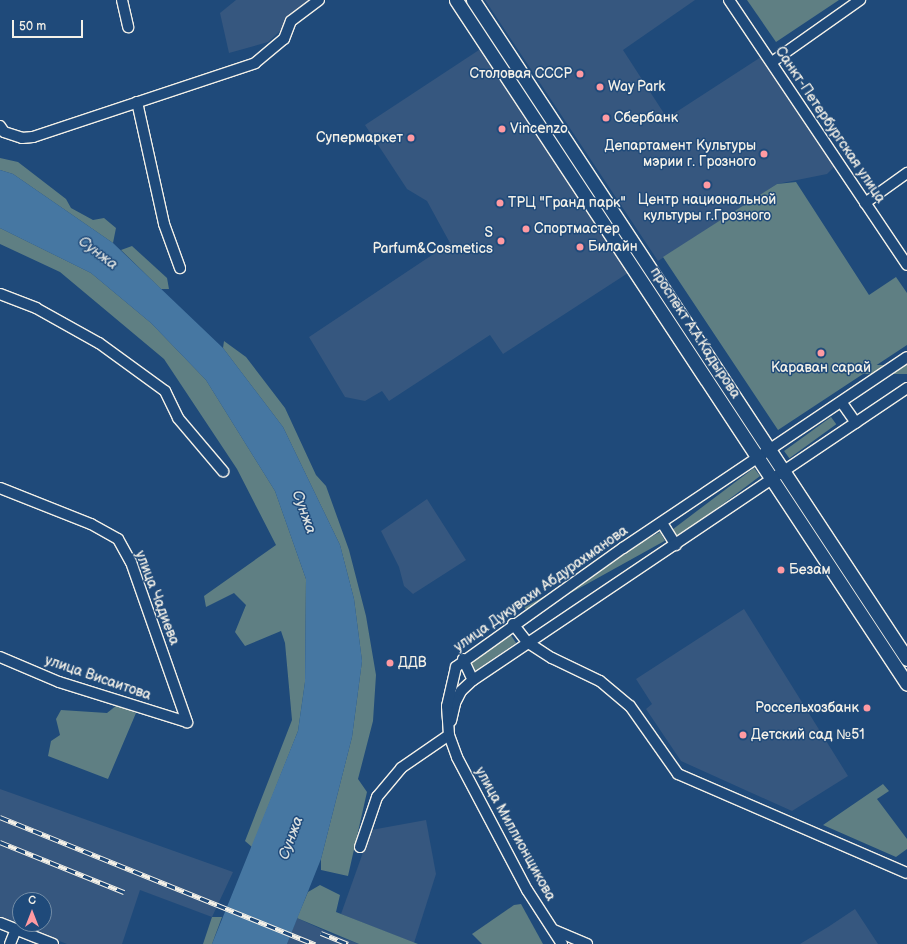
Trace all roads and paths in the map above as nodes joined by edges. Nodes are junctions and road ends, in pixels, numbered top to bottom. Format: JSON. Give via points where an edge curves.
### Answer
{"nodes":[{"id":1,"x":122,"y":0,"type":"edge"},
{"id":2,"x":319,"y":0,"type":"edge"},
{"id":3,"x":456,"y":0,"type":"edge"},
{"id":4,"x":473,"y":0,"type":"edge"},
{"id":5,"x":729,"y":0,"type":"edge"},
{"id":6,"x":860,"y":0,"type":"edge"},
{"id":7,"x":128,"y":26,"type":"dead end"},
{"id":8,"x":772,"y":62,"type":"junction"},
{"id":9,"x":137,"y":102,"type":"junction"},
{"id":10,"x":2,"y":129,"type":"edge"},
{"id":11,"x":907,"y":173,"type":"edge"},
{"id":12,"x":865,"y":203,"type":"junction"},
{"id":13,"x":907,"y":265,"type":"edge"},
{"id":14,"x":180,"y":268,"type":"dead end"},
{"id":15,"x":0,"y":294,"type":"edge"},
{"id":16,"x":907,"y":357,"type":"edge"},
{"id":17,"x":907,"y":388,"type":"edge"},
{"id":18,"x":842,"y":403,"type":"junction"},
{"id":19,"x":856,"y":423,"type":"junction"},
{"id":20,"x":769,"y":451,"type":"junction"},
{"id":21,"x":758,"y":458,"type":"junction"},
{"id":22,"x":223,"y":471,"type":"dead end"},
{"id":23,"x":777,"y":476,"type":"junction"},
{"id":24,"x":0,"y":488,"type":"edge"},
{"id":25,"x":662,"y":523,"type":"junction"},
{"id":26,"x":676,"y":546,"type":"junction"},
{"id":27,"x":513,"y":624,"type":"junction"},
{"id":28,"x":527,"y":642,"type":"junction"},
{"id":29,"x":0,"y":657,"type":"edge"},
{"id":30,"x":463,"y":659,"type":"junction"},
{"id":31,"x":907,"y":659,"type":"edge"},
{"id":32,"x":473,"y":680,"type":"junction"},
{"id":33,"x":907,"y":684,"type":"edge"},
{"id":34,"x":187,"y":722,"type":"joint"},
{"id":35,"x":449,"y":735,"type":"junction"},
{"id":36,"x":360,"y":847,"type":"dead end"},
{"id":37,"x":907,"y":873,"type":"edge"},
{"id":38,"x":0,"y":923,"type":"edge"},
{"id":39,"x":12,"y":928,"type":"edge"},
{"id":40,"x":554,"y":930,"type":"junction"},
{"id":41,"x":15,"y":932,"type":"edge"},
{"id":42,"x":23,"y":932,"type":"edge"},
{"id":43,"x":10,"y":944,"type":"edge"},
{"id":44,"x":53,"y":944,"type":"edge"},
{"id":45,"x":562,"y":944,"type":"edge"},
{"id":46,"x":587,"y":944,"type":"edge"}],
"edges":[{"from":1,"to":7,"type":"street"},
{"from":2,"to":9,"type":"street","via":[[291,21],[284,39],[255,63]]},
{"from":3,"to":21,"type":"main road","name":"проспект А.А.Кадырова"},
{"from":4,"to":20,"type":"main road","name":"проспект А.А.Кадырова"},
{"from":5,"to":8,"type":"street","name":"Санкт-Петербургская улица"},
{"from":6,"to":8,"type":"street"},
{"from":8,"to":12,"type":"street","name":"Санкт-Петербургская улица"},
{"from":9,"to":10,"type":"street","via":[[33,137],[22,138]]},
{"from":9,"to":14,"type":"street","via":[[164,224]]},
{"from":11,"to":12,"type":"street"},
{"from":12,"to":13,"type":"street","name":"Санкт-Петербургская улица"},
{"from":15,"to":22,"type":"street","via":[[36,308],[99,343],[165,391],[178,418]]},
{"from":16,"to":18,"type":"street","name":"улица Дукувахи Абдурахманова"},
{"from":17,"to":19,"type":"street"},
{"from":18,"to":19,"type":"street"},
{"from":18,"to":20,"type":"street","name":"улица Дукувахи Абдурахманова"},
{"from":19,"to":23,"type":"street"},
{"from":20,"to":21,"type":"street","name":"улица Дукувахи Абдурахманова"},
{"from":20,"to":23,"type":"main road","name":"проспект А.А.Кадырова"},
{"from":21,"to":23,"type":"main road","name":"проспект А.А.Кадырова"},
{"from":21,"to":25,"type":"street","name":"улица Дукувахи Абдурахманова"},
{"from":23,"to":26,"type":"street"},
{"from":23,"to":31,"type":"main road","name":"проспект А.А.Кадырова"},
{"from":23,"to":33,"type":"main road","name":"проспект А.А.Кадырова"},
{"from":24,"to":34,"type":"street","name":"улица Чадиева","via":[[91,524],[118,539],[131,562]]},
{"from":25,"to":26,"type":"street"},
{"from":25,"to":27,"type":"street","name":"улица Дукувахи Абдурахманова"},
{"from":26,"to":28,"type":"street"},
{"from":27,"to":28,"type":"street"},
{"from":27,"to":30,"type":"street","name":"улица Дукувахи Абдурахманова"},
{"from":28,"to":32,"type":"street"},
{"from":28,"to":37,"type":"street","via":[[552,658],[600,681],[630,706],[678,774]]},
{"from":29,"to":34,"type":"street","name":"улица Висаитова","via":[[59,682]]},
{"from":30,"to":32,"type":"street"},
{"from":30,"to":35,"type":"street","name":"улица Дукувахи Абдурахманова","via":[[456,667],[448,698]]},
{"from":32,"to":35,"type":"street","via":[[455,703]]},
{"from":35,"to":36,"type":"street","via":[[401,768],[377,797]]},
{"from":35,"to":40,"type":"street","name":"улица Миллионщикова","via":[[457,757],[527,890]]},
{"from":38,"to":39,"type":"street"},
{"from":40,"to":45,"type":"street","name":"улица Миллионщикова"},
{"from":40,"to":46,"type":"street"},
{"from":41,"to":43,"type":"street"},
{"from":42,"to":44,"type":"street"}]}
